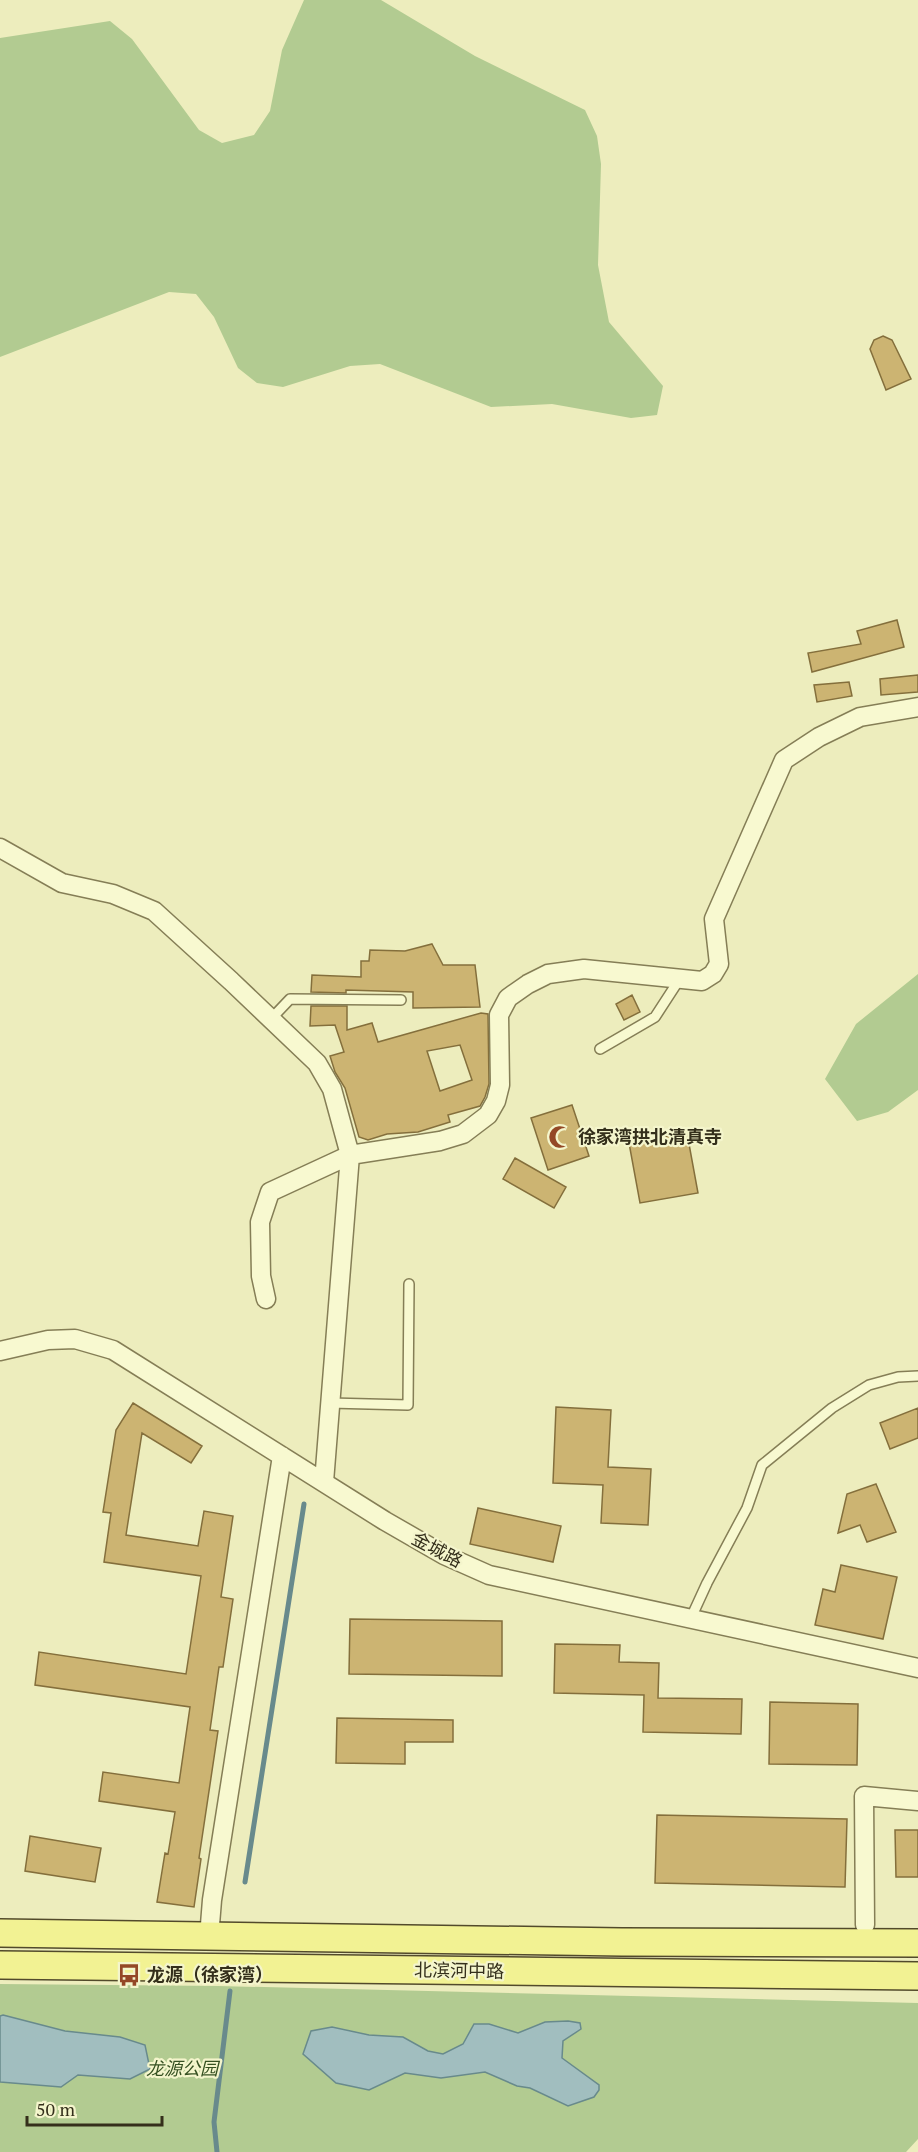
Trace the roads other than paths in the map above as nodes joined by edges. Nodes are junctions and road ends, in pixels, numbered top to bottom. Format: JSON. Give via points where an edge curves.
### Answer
{"nodes":[{"id":1,"x":918,"y":707,"type":"edge"},
{"id":2,"x":0,"y":848,"type":"edge"},
{"id":3,"x":680,"y":980,"type":"junction"},
{"id":4,"x":401,"y":999,"type":"dead end"},
{"id":5,"x":271,"y":1019,"type":"junction"},
{"id":6,"x":600,"y":1049,"type":"dead end"},
{"id":7,"x":350,"y":1155,"type":"junction"},
{"id":8,"x":409,"y":1284,"type":"dead end"},
{"id":9,"x":266,"y":1299,"type":"dead end"},
{"id":10,"x":0,"y":1352,"type":"edge"},
{"id":11,"x":918,"y":1376,"type":"edge"},
{"id":12,"x":330,"y":1403,"type":"junction"},
{"id":13,"x":282,"y":1456,"type":"junction"},
{"id":14,"x":324,"y":1482,"type":"junction"},
{"id":15,"x":690,"y":1620,"type":"junction"},
{"id":16,"x":918,"y":1668,"type":"edge"},
{"id":17,"x":918,"y":1802,"type":"edge"},
{"id":18,"x":918,"y":1924,"type":"edge"},
{"id":19,"x":865,"y":1925,"type":"junction"},
{"id":20,"x":0,"y":1933,"type":"edge"},
{"id":21,"x":209,"y":1937,"type":"junction"},
{"id":22,"x":622,"y":1942,"type":"junction"},
{"id":23,"x":918,"y":1943,"type":"edge"},
{"id":24,"x":0,"y":1965,"type":"edge"},
{"id":25,"x":918,"y":1976,"type":"edge"}],
"edges":[{"from":1,"to":3,"type":"street","via":[[860,717],[784,760],[714,919],[719,964],[702,981]]},
{"from":2,"to":5,"type":"street","via":[[62,883],[113,894],[154,911]]},
{"from":3,"to":6,"type":"lane","via":[[655,1017]]},
{"from":3,"to":7,"type":"street","via":[[584,969],[548,974],[528,984],[508,998],[498,1014],[500,1085],[488,1115],[463,1134],[440,1141]]},
{"from":4,"to":5,"type":"lane","via":[[290,999]]},
{"from":5,"to":7,"type":"street","via":[[317,1063],[332,1089]]},
{"from":7,"to":9,"type":"street","via":[[270,1192],[260,1222],[261,1276]]},
{"from":7,"to":12,"type":"street"},
{"from":8,"to":12,"type":"lane","via":[[408,1405]]},
{"from":10,"to":13,"type":"street","name":"金城路","via":[[48,1340],[75,1339],[114,1350]]},
{"from":11,"to":15,"type":"lane","via":[[869,1385],[832,1408],[762,1465],[747,1508]]},
{"from":12,"to":14,"type":"street"},
{"from":13,"to":14,"type":"street","name":"金城路"},
{"from":13,"to":21,"type":"street"},
{"from":14,"to":15,"type":"street","name":"金城路","via":[[444,1555],[489,1575]]},
{"from":15,"to":16,"type":"street","name":"金城路"},
{"from":17,"to":19,"type":"street","via":[[864,1796]]},
{"from":18,"to":19,"type":"main road"},
{"from":19,"to":22,"type":"main road"},
{"from":20,"to":21,"type":"main road","name":"北滨河中路"},
{"from":21,"to":22,"type":"main road","name":"北滨河中路"},
{"from":22,"to":23,"type":"main road","name":"北滨河中路"},
{"from":24,"to":25,"type":"main road","name":"北滨河中路"}]}
